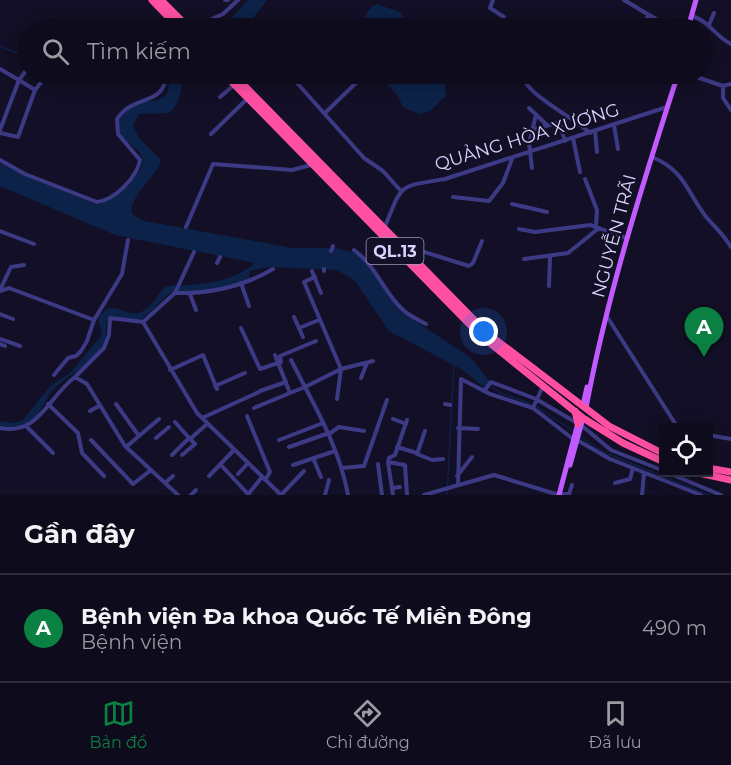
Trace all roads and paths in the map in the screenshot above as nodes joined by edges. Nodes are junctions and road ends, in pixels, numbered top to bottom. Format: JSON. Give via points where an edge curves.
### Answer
{"nodes":[{"id":1,"x":152,"y":0,"type":"edge"},
{"id":2,"x":160,"y":0,"type":"edge"},
{"id":3,"x":238,"y":0,"type":"edge"},
{"id":4,"x":493,"y":0,"type":"edge"},
{"id":5,"x":624,"y":0,"type":"edge"},
{"id":6,"x":698,"y":0,"type":"edge"},
{"id":7,"x":714,"y":13,"type":"dead end"},
{"id":8,"x":648,"y":16,"type":"joint"},
{"id":9,"x":693,"y":16,"type":"joint"},
{"id":10,"x":169,"y":18,"type":"edge"},
{"id":11,"x":180,"y":18,"type":"edge"},
{"id":12,"x":213,"y":18,"type":"edge"},
{"id":13,"x":504,"y":18,"type":"edge"},
{"id":14,"x":652,"y":18,"type":"edge"},
{"id":15,"x":697,"y":18,"type":"edge"},
{"id":16,"x":712,"y":18,"type":"edge"},
{"id":17,"x":713,"y":30,"type":"edge"},
{"id":18,"x":731,"y":44,"type":"edge"},
{"id":19,"x":0,"y":69,"type":"edge"},
{"id":20,"x":18,"y":79,"type":"edge"},
{"id":21,"x":18,"y":83,"type":"edge"},
{"id":22,"x":713,"y":83,"type":"edge"},
{"id":23,"x":25,"y":84,"type":"edge"},
{"id":24,"x":39,"y":84,"type":"edge"},
{"id":25,"x":165,"y":84,"type":"edge"},
{"id":26,"x":242,"y":84,"type":"edge"},
{"id":27,"x":299,"y":84,"type":"edge"},
{"id":28,"x":355,"y":84,"type":"edge"},
{"id":29,"x":528,"y":84,"type":"edge"},
{"id":30,"x":673,"y":84,"type":"edge"},
{"id":31,"x":731,"y":84,"type":"edge"},
{"id":32,"x":234,"y":85,"type":"joint"},
{"id":33,"x":722,"y":86,"type":"junction"},
{"id":34,"x":34,"y":90,"type":"junction"},
{"id":35,"x":220,"y":97,"type":"dead end"},
{"id":36,"x":247,"y":98,"type":"junction"},
{"id":37,"x":665,"y":107,"type":"junction"},
{"id":38,"x":529,"y":108,"type":"dead end"},
{"id":39,"x":731,"y":110,"type":"edge"},
{"id":40,"x":266,"y":112,"type":"junction"},
{"id":41,"x":326,"y":112,"type":"junction"},
{"id":42,"x":536,"y":115,"type":"junction"},
{"id":43,"x":614,"y":124,"type":"junction"},
{"id":44,"x":547,"y":125,"type":"junction"},
{"id":45,"x":532,"y":130,"type":"junction"},
{"id":46,"x":0,"y":131,"type":"edge"},
{"id":47,"x":592,"y":132,"type":"junction"},
{"id":48,"x":211,"y":134,"type":"dead end"},
{"id":49,"x":573,"y":138,"type":"junction"},
{"id":50,"x":565,"y":141,"type":"junction"},
{"id":51,"x":618,"y":149,"type":"dead end"},
{"id":52,"x":531,"y":152,"type":"junction"},
{"id":53,"x":597,"y":152,"type":"dead end"},
{"id":54,"x":308,"y":156,"type":"junction"},
{"id":55,"x":652,"y":157,"type":"junction"},
{"id":56,"x":512,"y":158,"type":"junction"},
{"id":57,"x":0,"y":160,"type":"edge"},
{"id":58,"x":312,"y":165,"type":"junction"},
{"id":59,"x":532,"y":168,"type":"dead end"},
{"id":60,"x":580,"y":172,"type":"dead end"},
{"id":61,"x":645,"y":176,"type":"junction"},
{"id":62,"x":585,"y":179,"type":"dead end"},
{"id":63,"x":400,"y":190,"type":"junction"},
{"id":64,"x":453,"y":197,"type":"dead end"},
{"id":65,"x":512,"y":204,"type":"dead end"},
{"id":66,"x":547,"y":212,"type":"dead end"},
{"id":67,"x":187,"y":226,"type":"dead end"},
{"id":68,"x":598,"y":227,"type":"junction"},
{"id":69,"x":384,"y":229,"type":"junction"},
{"id":70,"x":519,"y":229,"type":"dead end"},
{"id":71,"x":0,"y":231,"type":"edge"},
{"id":72,"x":626,"y":238,"type":"junction"},
{"id":73,"x":128,"y":240,"type":"dead end"},
{"id":74,"x":482,"y":241,"type":"dead end"},
{"id":75,"x":34,"y":244,"type":"dead end"},
{"id":76,"x":395,"y":247,"type":"junction"},
{"id":77,"x":731,"y":247,"type":"edge"},
{"id":78,"x":354,"y":250,"type":"dead end"},
{"id":79,"x":194,"y":252,"type":"dead end"},
{"id":80,"x":550,"y":256,"type":"junction"},
{"id":81,"x":220,"y":257,"type":"dead end"},
{"id":82,"x":524,"y":259,"type":"dead end"},
{"id":83,"x":621,"y":262,"type":"junction"},
{"id":84,"x":217,"y":263,"type":"dead end"},
{"id":85,"x":24,"y":265,"type":"dead end"},
{"id":86,"x":273,"y":269,"type":"dead end"},
{"id":87,"x":312,"y":271,"type":"dead end"},
{"id":88,"x":315,"y":277,"type":"junction"},
{"id":89,"x":241,"y":284,"type":"junction"},
{"id":90,"x":549,"y":286,"type":"dead end"},
{"id":91,"x":0,"y":291,"type":"edge"},
{"id":92,"x":175,"y":293,"type":"junction"},
{"id":93,"x":321,"y":293,"type":"dead end"},
{"id":94,"x":190,"y":294,"type":"junction"},
{"id":95,"x":249,"y":306,"type":"dead end"},
{"id":96,"x":196,"y":310,"type":"dead end"},
{"id":97,"x":0,"y":314,"type":"edge"},
{"id":98,"x":606,"y":316,"type":"junction"},
{"id":99,"x":294,"y":317,"type":"dead end"},
{"id":100,"x":13,"y":319,"type":"dead end"},
{"id":101,"x":94,"y":320,"type":"junction"},
{"id":102,"x":319,"y":320,"type":"junction"},
{"id":103,"x":143,"y":322,"type":"junction"},
{"id":104,"x":426,"y":324,"type":"dead end"},
{"id":105,"x":242,"y":328,"type":"dead end"},
{"id":106,"x":299,"y":328,"type":"junction"},
{"id":107,"x":303,"y":338,"type":"dead end"},
{"id":108,"x":316,"y":341,"type":"dead end"},
{"id":109,"x":2,"y":343,"type":"edge"},
{"id":110,"x":20,"y":346,"type":"dead end"},
{"id":111,"x":275,"y":355,"type":"dead end"},
{"id":112,"x":291,"y":360,"type":"dead end"},
{"id":113,"x":373,"y":361,"type":"dead end"},
{"id":114,"x":367,"y":362,"type":"junction"},
{"id":115,"x":278,"y":363,"type":"junction"},
{"id":116,"x":341,"y":369,"type":"junction"},
{"id":117,"x":170,"y":370,"type":"junction"},
{"id":118,"x":245,"y":373,"type":"dead end"},
{"id":119,"x":54,"y":375,"type":"dead end"},
{"id":120,"x":75,"y":377,"type":"junction"},
{"id":121,"x":360,"y":378,"type":"dead end"},
{"id":122,"x":286,"y":382,"type":"junction"},
{"id":123,"x":543,"y":386,"type":"junction"},
{"id":124,"x":305,"y":387,"type":"junction"},
{"id":125,"x":483,"y":391,"type":"junction"},
{"id":126,"x":290,"y":393,"type":"junction"},
{"id":127,"x":91,"y":394,"type":"junction"},
{"id":128,"x":84,"y":398,"type":"dead end"},
{"id":129,"x":338,"y":399,"type":"dead end"},
{"id":130,"x":536,"y":399,"type":"junction"},
{"id":131,"x":387,"y":400,"type":"dead end"},
{"id":132,"x":48,"y":404,"type":"junction"},
{"id":133,"x":116,"y":404,"type":"dead end"},
{"id":134,"x":99,"y":406,"type":"junction"},
{"id":135,"x":584,"y":407,"type":"junction"},
{"id":136,"x":254,"y":408,"type":"dead end"},
{"id":137,"x":532,"y":408,"type":"junction"},
{"id":138,"x":90,"y":411,"type":"dead end"},
{"id":139,"x":247,"y":416,"type":"dead end"},
{"id":140,"x":159,"y":418,"type":"dead end"},
{"id":141,"x":202,"y":418,"type":"junction"},
{"id":142,"x":393,"y":419,"type":"dead end"},
{"id":143,"x":581,"y":419,"type":"junction"},
{"id":144,"x":175,"y":422,"type":"dead end"},
{"id":145,"x":323,"y":423,"type":"junction"},
{"id":146,"x":675,"y":423,"type":"edge"},
{"id":147,"x":207,"y":424,"type":"junction"},
{"id":148,"x":27,"y":427,"type":"junction"},
{"id":149,"x":169,"y":427,"type":"dead end"},
{"id":150,"x":0,"y":428,"type":"edge"},
{"id":151,"x":458,"y":428,"type":"junction"},
{"id":152,"x":478,"y":429,"type":"dead end"},
{"id":153,"x":364,"y":431,"type":"dead end"},
{"id":154,"x":425,"y":431,"type":"dead end"},
{"id":155,"x":329,"y":433,"type":"junction"},
{"id":156,"x":138,"y":436,"type":"junction"},
{"id":157,"x":713,"y":436,"type":"edge"},
{"id":158,"x":156,"y":438,"type":"dead end"},
{"id":159,"x":190,"y":438,"type":"junction"},
{"id":160,"x":731,"y":439,"type":"edge"},
{"id":161,"x":91,"y":440,"type":"dead end"},
{"id":162,"x":575,"y":440,"type":"junction"},
{"id":163,"x":279,"y":441,"type":"dead end"},
{"id":164,"x":126,"y":447,"type":"junction"},
{"id":165,"x":289,"y":447,"type":"dead end"},
{"id":166,"x":398,"y":447,"type":"junction"},
{"id":167,"x":234,"y":450,"type":"junction"},
{"id":168,"x":335,"y":451,"type":"junction"},
{"id":169,"x":659,"y":452,"type":"edge"},
{"id":170,"x":53,"y":453,"type":"dead end"},
{"id":171,"x":417,"y":453,"type":"junction"},
{"id":172,"x":172,"y":455,"type":"dead end"},
{"id":173,"x":182,"y":455,"type":"dead end"},
{"id":174,"x":471,"y":457,"type":"dead end"},
{"id":175,"x":313,"y":458,"type":"junction"},
{"id":176,"x":443,"y":459,"type":"dead end"},
{"id":177,"x":659,"y":460,"type":"edge"},
{"id":178,"x":388,"y":462,"type":"junction"},
{"id":179,"x":220,"y":464,"type":"junction"},
{"id":180,"x":248,"y":464,"type":"junction"},
{"id":181,"x":378,"y":464,"type":"dead end"},
{"id":182,"x":293,"y":465,"type":"dead end"},
{"id":183,"x":342,"y":468,"type":"junction"},
{"id":184,"x":633,"y":468,"type":"junction"},
{"id":185,"x":713,"y":469,"type":"edge"},
{"id":186,"x":151,"y":470,"type":"junction"},
{"id":187,"x":659,"y":470,"type":"edge"},
{"id":188,"x":304,"y":471,"type":"dead end"},
{"id":189,"x":731,"y":472,"type":"edge"},
{"id":190,"x":644,"y":473,"type":"junction"},
{"id":191,"x":238,"y":474,"type":"dead end"},
{"id":192,"x":104,"y":476,"type":"dead end"},
{"id":193,"x":173,"y":476,"type":"dead end"},
{"id":194,"x":209,"y":476,"type":"dead end"},
{"id":195,"x":456,"y":476,"type":"junction"},
{"id":196,"x":713,"y":476,"type":"edge"},
{"id":197,"x":321,"y":477,"type":"dead end"},
{"id":198,"x":677,"y":477,"type":"edge"},
{"id":199,"x":264,"y":479,"type":"junction"},
{"id":200,"x":329,"y":480,"type":"dead end"},
{"id":201,"x":731,"y":480,"type":"edge"},
{"id":202,"x":165,"y":483,"type":"junction"},
{"id":203,"x":615,"y":483,"type":"dead end"},
{"id":204,"x":572,"y":485,"type":"dead end"},
{"id":205,"x":456,"y":486,"type":"junction"},
{"id":206,"x":393,"y":488,"type":"junction"},
{"id":207,"x":400,"y":488,"type":"dead end"},
{"id":208,"x":445,"y":489,"type":"junction"},
{"id":209,"x":196,"y":490,"type":"dead end"},
{"id":210,"x":250,"y":494,"type":"edge"},
{"id":211,"x":279,"y":494,"type":"edge"},
{"id":212,"x":178,"y":495,"type":"edge"},
{"id":213,"x":190,"y":495,"type":"edge"},
{"id":214,"x":325,"y":495,"type":"edge"},
{"id":215,"x":348,"y":495,"type":"edge"},
{"id":216,"x":382,"y":495,"type":"edge"},
{"id":217,"x":393,"y":495,"type":"edge"},
{"id":218,"x":407,"y":495,"type":"edge"},
{"id":219,"x":424,"y":495,"type":"edge"},
{"id":220,"x":444,"y":495,"type":"edge"},
{"id":221,"x":561,"y":495,"type":"edge"},
{"id":222,"x":642,"y":495,"type":"edge"},
{"id":223,"x":701,"y":495,"type":"edge"},
{"id":224,"x":721,"y":495,"type":"edge"}],
"edges":[{"from":1,"to":10,"type":"highway"},
{"from":2,"to":11,"type":"highway"},
{"from":3,"to":12,"type":"street"},
{"from":4,"to":13,"type":"street","via":[[489,8]]},
{"from":5,"to":8,"type":"street"},
{"from":6,"to":9,"type":"main road"},
{"from":7,"to":16,"type":"street"},
{"from":8,"to":14,"type":"street"},
{"from":9,"to":15,"type":"street"},
{"from":17,"to":18,"type":"street"},
{"from":19,"to":20,"type":"street"},
{"from":21,"to":46,"type":"street"},
{"from":22,"to":33,"type":"street"},
{"from":23,"to":34,"type":"street"},
{"from":24,"to":34,"type":"street"},
{"from":25,"to":57,"type":"street","via":[[161,93],[128,106],[117,119],[118,134],[140,160],[132,178],[103,201],[25,174]]},
{"from":26,"to":40,"type":"highway","number":"QL.13"},
{"from":27,"to":41,"type":"street"},
{"from":28,"to":41,"type":"street"},
{"from":29,"to":47,"type":"street","via":[[547,102]]},
{"from":30,"to":37,"type":"main road","name":"NGUYỄN TRÃI"},
{"from":31,"to":33,"type":"street"},
{"from":32,"to":35,"type":"street"},
{"from":32,"to":36,"type":"highway","number":"QL.13"},
{"from":33,"to":39,"type":"street","via":[[723,98]]},
{"from":34,"to":46,"type":"street","via":[[18,137]]},
{"from":36,"to":40,"type":"highway","number":"QL.13"},
{"from":36,"to":48,"type":"street"},
{"from":37,"to":43,"type":"street","name":"QUẢNG HÒA XƯƠNG"},
{"from":37,"to":55,"type":"main road","name":"NGUYỄN TRÃI"},
{"from":37,"to":61,"type":"main road","name":"NGUYỄN TRÃI"},
{"from":38,"to":42,"type":"street"},
{"from":40,"to":54,"type":"highway","number":"QL.13"},
{"from":41,"to":63,"type":"street","via":[[364,158]]},
{"from":42,"to":44,"type":"street"},
{"from":42,"to":45,"type":"street"},
{"from":43,"to":47,"type":"street","name":"QUẢNG HÒA XƯƠNG"},
{"from":43,"to":51,"type":"street"},
{"from":44,"to":45,"type":"street"},
{"from":44,"to":50,"type":"street","via":[[560,125]]},
{"from":45,"to":52,"type":"street"},
{"from":47,"to":49,"type":"street","name":"QUẢNG HÒA XƯƠNG"},
{"from":47,"to":53,"type":"street"},
{"from":49,"to":50,"type":"street","name":"QUẢNG HÒA XƯƠNG"},
{"from":49,"to":60,"type":"street"},
{"from":50,"to":52,"type":"street","name":"QUẢNG HÒA XƯƠNG"},
{"from":52,"to":56,"type":"street","name":"QUẢNG HÒA XƯƠNG"},
{"from":52,"to":59,"type":"street"},
{"from":54,"to":58,"type":"highway","number":"QL.13"},
{"from":54,"to":69,"type":"highway","number":"QL.13"},
{"from":55,"to":61,"type":"main road","name":"NGUYỄN TRÃI"},
{"from":55,"to":77,"type":"street","via":[[682,177]]},
{"from":56,"to":63,"type":"street","name":"QUẢNG HÒA XƯƠNG"},
{"from":56,"to":64,"type":"street","via":[[503,183],[489,201]]},
{"from":58,"to":67,"type":"street","via":[[292,170],[213,164]]},
{"from":58,"to":76,"type":"highway","number":"QL.13"},
{"from":61,"to":72,"type":"main road","name":"NGUYỄN TRÃI"},
{"from":61,"to":83,"type":"main road","name":"NGUYỄN TRÃI"},
{"from":62,"to":68,"type":"street","via":[[597,210]]},
{"from":63,"to":69,"type":"street"},
{"from":65,"to":66,"type":"street"},
{"from":68,"to":70,"type":"street","via":[[583,224],[535,232]]},
{"from":68,"to":72,"type":"street"},
{"from":68,"to":80,"type":"street","via":[[573,250]]},
{"from":69,"to":76,"type":"highway","number":"QL.13"},
{"from":71,"to":75,"type":"street"},
{"from":72,"to":83,"type":"main road","name":"NGUYỄN TRÃI"},
{"from":73,"to":101,"type":"street","via":[[122,274]]},
{"from":74,"to":76,"type":"street","via":[[469,266]]},
{"from":76,"to":123,"type":"highway","number":"QL.13","via":[[481,336]]},
{"from":76,"to":135,"type":"highway","number":"QL.13","via":[[487,333]]},
{"from":78,"to":104,"type":"street","via":[[364,257],[403,310]]},
{"from":79,"to":92,"type":"street"},
{"from":80,"to":82,"type":"street"},
{"from":80,"to":90,"type":"street"},
{"from":81,"to":84,"type":"street"},
{"from":83,"to":98,"type":"main road","name":"NGUYỄN TRÃI"},
{"from":85,"to":91,"type":"street","via":[[11,267]]},
{"from":86,"to":89,"type":"street"},
{"from":87,"to":88,"type":"street"},
{"from":88,"to":93,"type":"street"},
{"from":88,"to":102,"type":"street","via":[[304,282]]},
{"from":89,"to":94,"type":"street"},
{"from":89,"to":95,"type":"street"},
{"from":91,"to":101,"type":"street","via":[[9,288]]},
{"from":92,"to":94,"type":"street"},
{"from":92,"to":103,"type":"street"},
{"from":94,"to":96,"type":"street"},
{"from":97,"to":100,"type":"street"},
{"from":98,"to":135,"type":"main road","name":"NGUYỄN TRÃI"},
{"from":98,"to":146,"type":"street"},
{"from":99,"to":106,"type":"street"},
{"from":101,"to":119,"type":"street","via":[[81,351],[68,358]]},
{"from":102,"to":106,"type":"street"},
{"from":102,"to":116,"type":"street"},
{"from":103,"to":117,"type":"street"},
{"from":103,"to":120,"type":"street","via":[[109,318],[104,348]]},
{"from":105,"to":115,"type":"street","via":[[260,369]]},
{"from":106,"to":107,"type":"street"},
{"from":108,"to":115,"type":"street","via":[[280,356]]},
{"from":109,"to":110,"type":"street"},
{"from":111,"to":115,"type":"street"},
{"from":112,"to":124,"type":"street"},
{"from":113,"to":114,"type":"street"},
{"from":114,"to":116,"type":"street"},
{"from":114,"to":121,"type":"street"},
{"from":115,"to":122,"type":"street"},
{"from":116,"to":124,"type":"street"},
{"from":116,"to":129,"type":"street"},
{"from":117,"to":118,"type":"street","via":[[202,355],[216,387]]},
{"from":117,"to":141,"type":"street"},
{"from":120,"to":127,"type":"street","via":[[87,384]]},
{"from":120,"to":132,"type":"street"},
{"from":122,"to":126,"type":"street"},
{"from":122,"to":141,"type":"street"},
{"from":123,"to":130,"type":"street"},
{"from":123,"to":143,"type":"highway","number":"QL.13"},
{"from":124,"to":126,"type":"street"},
{"from":124,"to":145,"type":"street"},
{"from":125,"to":130,"type":"street","via":[[491,382]]},
{"from":125,"to":137,"type":"street"},
{"from":125,"to":151,"type":"street","via":[[461,379],[452,405]]},
{"from":126,"to":136,"type":"street"},
{"from":127,"to":128,"type":"street"},
{"from":127,"to":134,"type":"street"},
{"from":130,"to":137,"type":"street"},
{"from":130,"to":143,"type":"street"},
{"from":131,"to":183,"type":"street","via":[[364,466]]},
{"from":132,"to":148,"type":"street"},
{"from":132,"to":192,"type":"street","via":[[78,433],[82,453]]},
{"from":133,"to":156,"type":"street"},
{"from":134,"to":138,"type":"street"},
{"from":134,"to":164,"type":"street"},
{"from":135,"to":143,"type":"highway"},
{"from":135,"to":169,"type":"highway","number":"QL.13","via":[[622,434]]},
{"from":137,"to":162,"type":"street"},
{"from":139,"to":199,"type":"street","via":[[270,472]]},
{"from":140,"to":156,"type":"street"},
{"from":141,"to":147,"type":"street"},
{"from":142,"to":166,"type":"street","via":[[406,422]]},
{"from":143,"to":162,"type":"main road"},
{"from":143,"to":177,"type":"highway","number":"QL.13"},
{"from":143,"to":187,"type":"street","via":[[611,450]]},
{"from":144,"to":159,"type":"street"},
{"from":145,"to":155,"type":"street"},
{"from":145,"to":163,"type":"street"},
{"from":147,"to":159,"type":"street"},
{"from":147,"to":167,"type":"street"},
{"from":148,"to":150,"type":"street"},
{"from":148,"to":170,"type":"street"},
{"from":149,"to":158,"type":"street"},
{"from":151,"to":152,"type":"street"},
{"from":151,"to":195,"type":"street"},
{"from":153,"to":155,"type":"street","via":[[339,427]]},
{"from":154,"to":171,"type":"street"},
{"from":155,"to":165,"type":"street"},
{"from":155,"to":168,"type":"street"},
{"from":156,"to":164,"type":"street"},
{"from":157,"to":160,"type":"street"},
{"from":159,"to":172,"type":"street"},
{"from":159,"to":173,"type":"street","via":[[195,444]]},
{"from":161,"to":186,"type":"street","via":[[133,484]]},
{"from":162,"to":184,"type":"street"},
{"from":162,"to":221,"type":"main road"},
{"from":164,"to":186,"type":"street"},
{"from":166,"to":171,"type":"street"},
{"from":166,"to":178,"type":"street"},
{"from":167,"to":179,"type":"street"},
{"from":167,"to":180,"type":"street"},
{"from":168,"to":175,"type":"street"},
{"from":168,"to":183,"type":"street"},
{"from":171,"to":176,"type":"street","via":[[432,460]]},
{"from":174,"to":195,"type":"street"},
{"from":175,"to":182,"type":"street"},
{"from":175,"to":197,"type":"street"},
{"from":178,"to":206,"type":"street"},
{"from":178,"to":218,"type":"street","via":[[405,465]]},
{"from":179,"to":194,"type":"street"},
{"from":179,"to":210,"type":"street"},
{"from":180,"to":191,"type":"street"},
{"from":180,"to":199,"type":"street"},
{"from":181,"to":216,"type":"street"},
{"from":183,"to":215,"type":"street"},
{"from":184,"to":190,"type":"street"},
{"from":184,"to":203,"type":"street","via":[[630,479]]},
{"from":185,"to":189,"type":"highway"},
{"from":186,"to":202,"type":"street"},
{"from":188,"to":211,"type":"street"},
{"from":190,"to":222,"type":"street"},
{"from":190,"to":223,"type":"street"},
{"from":193,"to":202,"type":"street"},
{"from":195,"to":205,"type":"street"},
{"from":196,"to":201,"type":"highway"},
{"from":198,"to":224,"type":"street"},
{"from":199,"to":210,"type":"street"},
{"from":199,"to":211,"type":"street"},
{"from":200,"to":214,"type":"street"},
{"from":202,"to":212,"type":"street"},
{"from":204,"to":221,"type":"street","via":[[570,494]]},
{"from":205,"to":208,"type":"street"},
{"from":205,"to":221,"type":"street","via":[[494,475]]},
{"from":206,"to":207,"type":"street"},
{"from":206,"to":217,"type":"street"},
{"from":208,"to":219,"type":"street"},
{"from":208,"to":220,"type":"street"},
{"from":209,"to":213,"type":"street"}]}
